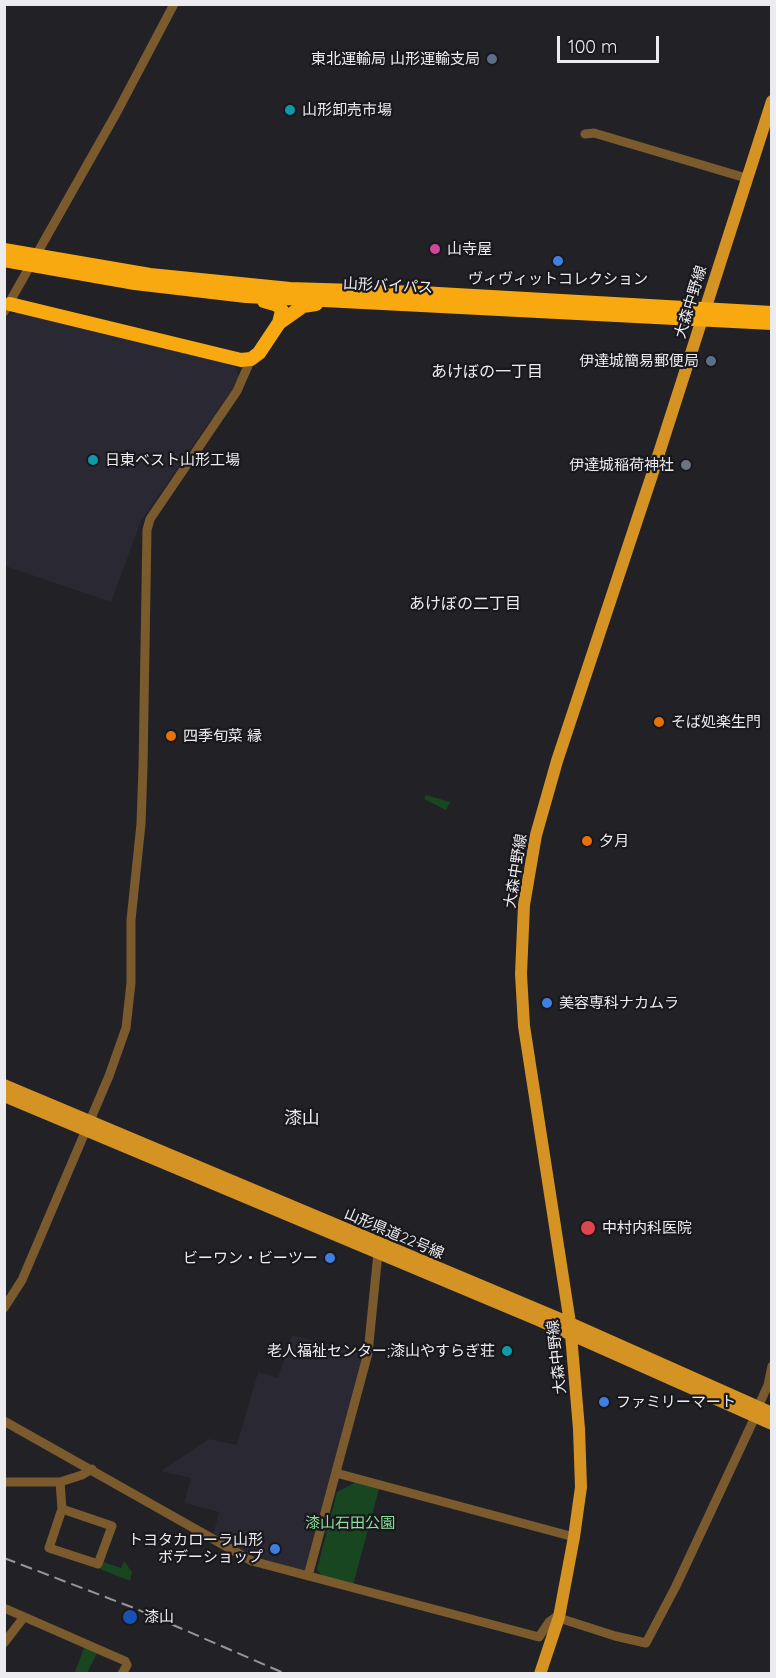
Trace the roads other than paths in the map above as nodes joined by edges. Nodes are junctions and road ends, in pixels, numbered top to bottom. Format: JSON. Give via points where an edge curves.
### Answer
{"nodes":[{"id":1,"x":174,"y":4,"type":"edge"},
{"id":2,"x":771,"y":101,"type":"edge"},
{"id":3,"x":585,"y":134,"type":"dead end"},
{"id":4,"x":746,"y":178,"type":"junction"},
{"id":5,"x":4,"y":250,"type":"edge"},
{"id":6,"x":4,"y":260,"type":"edge"},
{"id":7,"x":28,"y":260,"type":"junction"},
{"id":8,"x":47,"y":263,"type":"junction"},
{"id":9,"x":204,"y":291,"type":"junction"},
{"id":10,"x":417,"y":304,"type":"junction"},
{"id":11,"x":7,"y":308,"type":"edge"},
{"id":12,"x":771,"y":313,"type":"edge"},
{"id":13,"x":704,"y":314,"type":"junction"},
{"id":14,"x":279,"y":323,"type":"junction"},
{"id":15,"x":771,"y":323,"type":"edge"},
{"id":16,"x":251,"y":359,"type":"junction"},
{"id":17,"x":4,"y":1084,"type":"edge"},
{"id":18,"x":4,"y":1096,"type":"edge"},
{"id":19,"x":88,"y":1126,"type":"junction"},
{"id":20,"x":378,"y":1253,"type":"junction"},
{"id":21,"x":4,"y":1308,"type":"edge"},
{"id":22,"x":570,"y":1329,"type":"junction"},
{"id":23,"x":771,"y":1366,"type":"edge"},
{"id":24,"x":757,"y":1412,"type":"junction"},
{"id":25,"x":771,"y":1413,"type":"edge"},
{"id":26,"x":4,"y":1421,"type":"edge"},
{"id":27,"x":771,"y":1424,"type":"edge"},
{"id":28,"x":92,"y":1469,"type":"junction"},
{"id":29,"x":336,"y":1473,"type":"junction"},
{"id":30,"x":4,"y":1482,"type":"edge"},
{"id":31,"x":60,"y":1482,"type":"junction"},
{"id":32,"x":62,"y":1509,"type":"junction"},
{"id":33,"x":574,"y":1537,"type":"junction"},
{"id":34,"x":308,"y":1576,"type":"junction"},
{"id":35,"x":4,"y":1608,"type":"edge"},
{"id":36,"x":24,"y":1617,"type":"junction"},
{"id":37,"x":559,"y":1617,"type":"junction"},
{"id":38,"x":4,"y":1643,"type":"edge"},
{"id":39,"x":122,"y":1674,"type":"edge"},
{"id":40,"x":540,"y":1674,"type":"edge"}],
"edges":[{"from":1,"to":11,"type":"street"},
{"from":2,"to":4,"type":"main road","name":"大森中野線"},
{"from":3,"to":4,"type":"street","via":[[594,133]]},
{"from":4,"to":13,"type":"main road","name":"大森中野線"},
{"from":5,"to":7,"type":"highway","name":"山形バイパス"},
{"from":6,"to":7,"type":"highway","name":"山形バイパス"},
{"from":7,"to":8,"type":"highway","name":"山形バイパス"},
{"from":8,"to":9,"type":"highway","name":"山形バイパス","via":[[135,283]]},
{"from":8,"to":13,"type":"highway","name":"山形バイパス","via":[[290,289],[421,293]]},
{"from":9,"to":10,"type":"highway","name":"山形バイパス"},
{"from":9,"to":14,"type":"highway","via":[[278,305],[282,310]]},
{"from":10,"to":13,"type":"highway","name":"山形バイパス"},
{"from":10,"to":14,"type":"highway","via":[[312,304]]},
{"from":11,"to":16,"type":"highway","via":[[226,357]]},
{"from":12,"to":13,"type":"highway","name":"山形バイパス"},
{"from":13,"to":15,"type":"highway","name":"山形バイパス"},
{"from":13,"to":22,"type":"main road","name":"大森中野線","via":[[545,798],[524,905],[524,1026]]},
{"from":14,"to":16,"type":"highway"},
{"from":16,"to":19,"type":"street","via":[[237,391],[150,519],[147,530],[141,824],[131,920],[131,983],[126,1028]]},
{"from":17,"to":19,"type":"main road","name":"山形県道22号線"},
{"from":18,"to":19,"type":"main road","name":"山形県道22号線"},
{"from":19,"to":20,"type":"main road","name":"山形県道22号線"},
{"from":19,"to":21,"type":"street","via":[[22,1280]]},
{"from":19,"to":22,"type":"main road","name":"山形県道22号線"},
{"from":20,"to":22,"type":"main road","name":"山形県道22号線"},
{"from":20,"to":29,"type":"street","via":[[368,1353]]},
{"from":22,"to":24,"type":"main road","name":"山形県道22号線"},
{"from":22,"to":33,"type":"main road","name":"大森中野線","via":[[581,1487]]},
{"from":23,"to":24,"type":"street"},
{"from":24,"to":25,"type":"main road","name":"山形県道22号線"},
{"from":24,"to":27,"type":"main road","name":"山形県道22号線"},
{"from":24,"to":37,"type":"street","via":[[646,1643]]},
{"from":26,"to":28,"type":"street"},
{"from":28,"to":31,"type":"street"},
{"from":28,"to":34,"type":"street","via":[[252,1561]]},
{"from":29,"to":33,"type":"street"},
{"from":29,"to":34,"type":"street"},
{"from":30,"to":31,"type":"street"},
{"from":31,"to":32,"type":"street"},
{"from":32,"to":32,"type":"street","via":[[112,1526],[98,1564],[49,1548]]},
{"from":33,"to":37,"type":"main road","name":"大森中野線"},
{"from":34,"to":37,"type":"street","via":[[539,1637],[549,1622]]},
{"from":35,"to":36,"type":"street"},
{"from":36,"to":38,"type":"street"},
{"from":36,"to":39,"type":"street","via":[[125,1661]]},
{"from":37,"to":40,"type":"main road","name":"大森中野線"}]}
